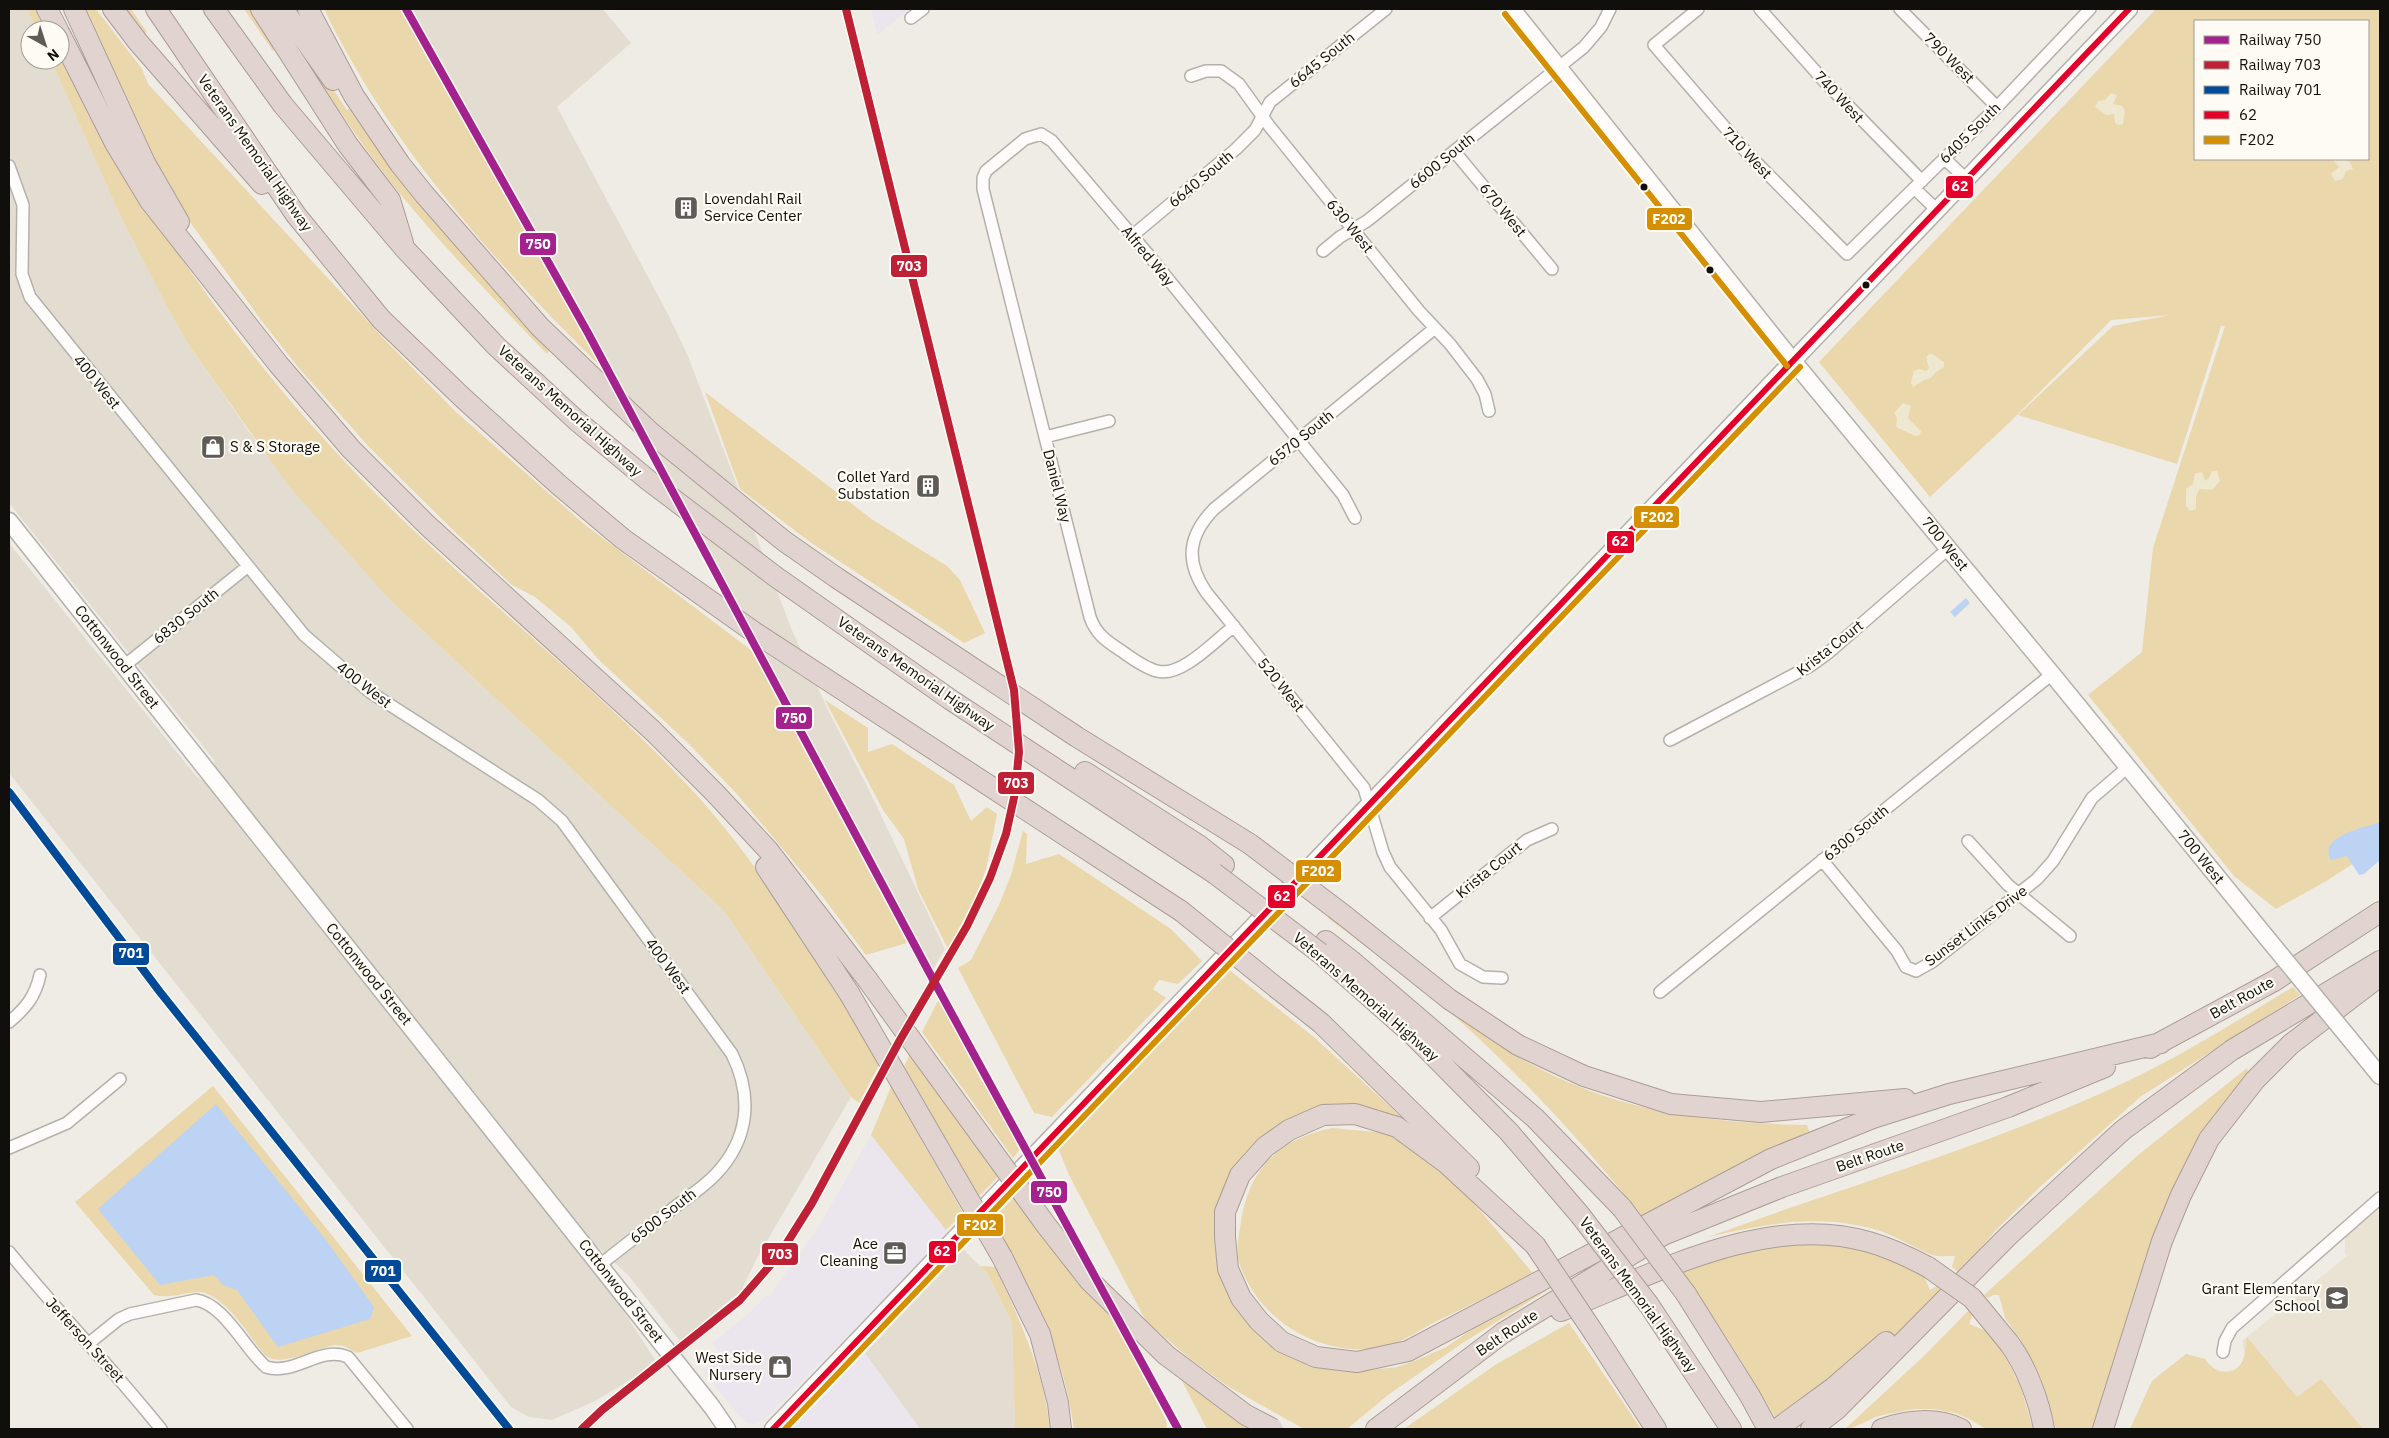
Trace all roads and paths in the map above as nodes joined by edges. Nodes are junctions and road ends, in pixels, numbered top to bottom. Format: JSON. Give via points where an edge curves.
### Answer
{"nodes":[{"id":1,"x":74,"y":9,"type":"edge"},
{"id":2,"x":113,"y":9,"type":"edge"},
{"id":3,"x":156,"y":9,"type":"edge"},
{"id":4,"x":214,"y":9,"type":"edge"},
{"id":5,"x":261,"y":9,"type":"edge"},
{"id":6,"x":284,"y":9,"type":"edge"},
{"id":7,"x":308,"y":9,"type":"edge"},
{"id":8,"x":923,"y":9,"type":"edge"},
{"id":9,"x":1386,"y":9,"type":"edge"},
{"id":10,"x":1512,"y":9,"type":"edge"},
{"id":11,"x":1610,"y":9,"type":"edge"},
{"id":12,"x":1698,"y":9,"type":"edge"},
{"id":13,"x":1760,"y":9,"type":"edge"},
{"id":14,"x":1900,"y":9,"type":"edge"},
{"id":15,"x":2090,"y":9,"type":"edge"},
{"id":16,"x":2129,"y":9,"type":"edge"},
{"id":17,"x":911,"y":18,"type":"dead end"},
{"id":18,"x":70,"y":54,"type":"edge"},
{"id":19,"x":1559,"y":67,"type":"junction"},
{"id":20,"x":1191,"y":76,"type":"dead end"},
{"id":21,"x":1997,"y":107,"type":"junction"},
{"id":22,"x":1262,"y":115,"type":"junction"},
{"id":23,"x":1454,"y":151,"type":"junction"},
{"id":24,"x":1944,"y":158,"type":"junction"},
{"id":25,"x":400,"y":164,"type":"junction"},
{"id":26,"x":9,"y":166,"type":"edge"},
{"id":27,"x":983,"y":178,"type":"joint"},
{"id":28,"x":1966,"y":180,"type":"junction"},
{"id":29,"x":1918,"y":185,"type":"junction"},
{"id":30,"x":1937,"y":210,"type":"junction"},
{"id":31,"x":1353,"y":229,"type":"junction"},
{"id":32,"x":1132,"y":236,"type":"junction"},
{"id":33,"x":405,"y":249,"type":"junction"},
{"id":34,"x":1323,"y":251,"type":"dead end"},
{"id":35,"x":1847,"y":254,"type":"joint"},
{"id":36,"x":1552,"y":269,"type":"dead end"},
{"id":37,"x":220,"y":291,"type":"junction"},
{"id":38,"x":382,"y":319,"type":"junction"},
{"id":39,"x":1435,"y":328,"type":"junction"},
{"id":40,"x":1794,"y":361,"type":"junction"},
{"id":41,"x":1489,"y":411,"type":"dead end"},
{"id":42,"x":1110,"y":421,"type":"dead end"},
{"id":43,"x":1045,"y":437,"type":"junction"},
{"id":44,"x":1298,"y":440,"type":"junction"},
{"id":45,"x":1355,"y":518,"type":"dead end"},
{"id":46,"x":9,"y":520,"type":"edge"},
{"id":47,"x":1949,"y":548,"type":"junction"},
{"id":48,"x":1193,"y":563,"type":"joint"},
{"id":49,"x":247,"y":567,"type":"junction"},
{"id":50,"x":1234,"y":626,"type":"junction"},
{"id":51,"x":851,"y":629,"type":"junction"},
{"id":52,"x":124,"y":666,"type":"junction"},
{"id":53,"x":2052,"y":674,"type":"junction"},
{"id":54,"x":1670,"y":740,"type":"dead end"},
{"id":55,"x":2128,"y":767,"type":"junction"},
{"id":56,"x":715,"y":793,"type":"junction"},
{"id":57,"x":1368,"y":807,"type":"junction"},
{"id":58,"x":1552,"y":829,"type":"dead end"},
{"id":59,"x":1968,"y":841,"type":"dead end"},
{"id":60,"x":1822,"y":860,"type":"junction"},
{"id":61,"x":1219,"y":869,"type":"junction"},
{"id":62,"x":2019,"y":894,"type":"junction"},
{"id":63,"x":2380,"y":912,"type":"edge"},
{"id":64,"x":1430,"y":918,"type":"junction"},
{"id":65,"x":2070,"y":936,"type":"dead end"},
{"id":66,"x":1323,"y":947,"type":"junction"},
{"id":67,"x":2380,"y":961,"type":"edge"},
{"id":68,"x":40,"y":975,"type":"dead end"},
{"id":69,"x":2380,"y":976,"type":"edge"},
{"id":70,"x":1502,"y":978,"type":"dead end"},
{"id":71,"x":1660,"y":992,"type":"dead end"},
{"id":72,"x":9,"y":1022,"type":"edge"},
{"id":73,"x":2161,"y":1043,"type":"junction"},
{"id":74,"x":2380,"y":1076,"type":"edge"},
{"id":75,"x":120,"y":1079,"type":"dead end"},
{"id":76,"x":1949,"y":1094,"type":"junction"},
{"id":77,"x":9,"y":1148,"type":"edge"},
{"id":78,"x":723,"y":1166,"type":"joint"},
{"id":79,"x":2380,"y":1198,"type":"edge"},
{"id":80,"x":2008,"y":1236,"type":"junction"},
{"id":81,"x":1535,"y":1246,"type":"junction"},
{"id":82,"x":9,"y":1252,"type":"edge"},
{"id":83,"x":601,"y":1264,"type":"junction"},
{"id":84,"x":1503,"y":1333,"type":"junction"},
{"id":85,"x":88,"y":1344,"type":"junction"},
{"id":86,"x":2223,"y":1352,"type":"dead end"},
{"id":87,"x":1729,"y":1425,"type":"edge"},
{"id":88,"x":161,"y":1429,"type":"edge"},
{"id":89,"x":408,"y":1429,"type":"edge"},
{"id":90,"x":727,"y":1429,"type":"edge"},
{"id":91,"x":774,"y":1429,"type":"edge"},
{"id":92,"x":1061,"y":1429,"type":"edge"},
{"id":93,"x":1273,"y":1429,"type":"edge"},
{"id":94,"x":1376,"y":1429,"type":"edge"},
{"id":95,"x":1656,"y":1429,"type":"edge"},
{"id":96,"x":1768,"y":1429,"type":"edge"},
{"id":97,"x":1777,"y":1429,"type":"edge"},
{"id":98,"x":1811,"y":1429,"type":"edge"},
{"id":99,"x":1882,"y":1429,"type":"edge"},
{"id":100,"x":1961,"y":1429,"type":"edge"},
{"id":101,"x":2044,"y":1429,"type":"edge"},
{"id":102,"x":2103,"y":1429,"type":"edge"}],
"edges":[{"from":1,"to":37,"type":"highway","via":[[145,163]]},
{"from":2,"to":38,"type":"highway","via":[[210,126]]},
{"from":3,"to":38,"type":"highway","name":"Veterans Memorial Highway","via":[[296,215]]},
{"from":4,"to":33,"type":"highway","name":"Veterans Memorial Highway","via":[[284,105]]},
{"from":5,"to":33,"type":"highway","via":[[348,145],[390,200]]},
{"from":6,"to":25,"type":"highway","via":[[352,106]]},
{"from":7,"to":25,"type":"highway","via":[[354,96]]},
{"from":8,"to":17,"type":"street"},
{"from":9,"to":22,"type":"street","name":"6645 South","via":[[1270,102]]},
{"from":10,"to":19,"type":"main road","name":"700 West"},
{"from":11,"to":19,"type":"street","name":"6600 South","via":[[1591,40]]},
{"from":12,"to":35,"type":"street","name":"710 West","via":[[1654,45],[1747,153]]},
{"from":13,"to":29,"type":"street","name":"740 West"},
{"from":14,"to":21,"type":"street","name":"790 West"},
{"from":15,"to":21,"type":"street","name":"6405 South"},
{"from":16,"to":28,"type":"main road"},
{"from":18,"to":37,"type":"highway","via":[[115,143],[150,202]]},
{"from":19,"to":23,"type":"street","name":"6600 South"},
{"from":19,"to":40,"type":"main road","name":"700 West"},
{"from":20,"to":22,"type":"street","name":"630 West","via":[[1214,70],[1228,74],[1240,84]]},
{"from":21,"to":24,"type":"street","name":"6405 South"},
{"from":22,"to":31,"type":"street","name":"630 West"},
{"from":22,"to":32,"type":"street","name":"6640 South","via":[[1255,130],[1236,149]]},
{"from":23,"to":31,"type":"street","name":"6600 South"},
{"from":23,"to":36,"type":"street","name":"670 West"},
{"from":24,"to":28,"type":"street"},
{"from":24,"to":29,"type":"street","name":"6405 South"},
{"from":25,"to":76,"type":"highway","bridge":true,"via":[[540,327],[680,458],[784,541],[1077,738],[1250,844],[1449,999],[1518,1045],[1584,1076],[1671,1104],[1761,1112]]},
{"from":26,"to":49,"type":"street","name":"400 West","via":[[24,205],[22,274],[30,296]]},
{"from":27,"to":32,"type":"street","name":"Alfred Way","via":[[989,169],[1025,140],[1037,134],[1044,135],[1056,144]]},
{"from":27,"to":43,"type":"street","name":"Daniel Way","via":[[983,189]]},
{"from":28,"to":30,"type":"main road"},
{"from":29,"to":30,"type":"street","name":"740 West"},
{"from":29,"to":35,"type":"street","name":"6405 South"},
{"from":30,"to":40,"type":"main road"},
{"from":31,"to":34,"type":"street","name":"6600 South"},
{"from":31,"to":39,"type":"street","name":"630 West"},
{"from":32,"to":44,"type":"street","name":"Alfred Way"},
{"from":33,"to":51,"type":"highway","name":"Veterans Memorial Highway","via":[[496,346],[576,420],[648,480]]},
{"from":37,"to":56,"type":"highway","via":[[358,456],[434,532],[652,731]]},
{"from":38,"to":81,"type":"highway","name":"Veterans Memorial Highway","bridge":true,"via":[[558,485],[623,539],[754,632],[1181,911],[1278,988],[1321,1024],[1463,1161]]},
{"from":39,"to":41,"type":"street","name":"630 West","via":[[1477,378]]},
{"from":39,"to":44,"type":"street","name":"6570 South"},
{"from":40,"to":47,"type":"main road","name":"700 West"},
{"from":40,"to":57,"type":"main road"},
{"from":42,"to":43,"type":"street"},
{"from":43,"to":50,"type":"street","name":"Daniel Way","via":[[1090,616],[1099,635],[1147,667],[1166,672],[1182,668]]},
{"from":44,"to":45,"type":"street","name":"Alfred Way","via":[[1343,495]]},
{"from":44,"to":48,"type":"street","name":"6570 South","via":[[1202,522],[1192,546]]},
{"from":46,"to":52,"type":"main road","name":"Cottonwood Street"},
{"from":47,"to":53,"type":"main road","name":"700 West"},
{"from":47,"to":54,"type":"street","name":"Krista Court","via":[[1810,666]]},
{"from":48,"to":50,"type":"street","name":"520 West","via":[[1197,579]]},
{"from":49,"to":52,"type":"street","name":"6830 South"},
{"from":49,"to":78,"type":"street","name":"400 West","via":[[304,635],[370,692],[538,800],[571,832],[732,1054],[741,1072],[746,1097],[745,1118],[738,1142]]},
{"from":50,"to":57,"type":"street","name":"520 West","via":[[1364,788]]},
{"from":51,"to":61,"type":"highway","name":"Veterans Memorial Highway","via":[[951,700]]},
{"from":51,"to":61,"type":"highway","via":[[934,674],[1033,737],[1200,846]]},
{"from":52,"to":83,"type":"main road","name":"Cottonwood Street"},
{"from":53,"to":55,"type":"main road","name":"700 West"},
{"from":53,"to":60,"type":"street","name":"6300 South"},
{"from":55,"to":62,"type":"street","name":"Sunset Links Drive","via":[[2092,798],[2053,861]]},
{"from":55,"to":74,"type":"main road","name":"700 West","bridge":true},
{"from":56,"to":92,"type":"highway","bridge":true,"via":[[849,993],[1002,1257],[1040,1334],[1058,1403]]},
{"from":56,"to":93,"type":"highway","bridge":true,"via":[[768,850],[1089,1280],[1166,1355],[1246,1415]]},
{"from":57,"to":64,"type":"street","name":"520 West","via":[[1390,867]]},
{"from":57,"to":91,"type":"main road"},
{"from":58,"to":64,"type":"street","name":"Krista Court","via":[[1527,840]]},
{"from":59,"to":62,"type":"street"},
{"from":60,"to":62,"type":"street","name":"Sunset Links Drive","via":[[1896,950],[1906,967],[1916,970],[1932,962]]},
{"from":60,"to":71,"type":"street","name":"6300 South"},
{"from":61,"to":66,"type":"highway","name":"Veterans Memorial Highway","bridge":true},
{"from":62,"to":65,"type":"street"},
{"from":63,"to":73,"type":"highway","name":"Belt Route","via":[[2274,981]]},
{"from":64,"to":70,"type":"street","name":"520 West","via":[[1441,930],[1460,964],[1483,977]]},
{"from":66,"to":87,"type":"highway","name":"Veterans Memorial Highway","bridge":true,"via":[[1509,1132],[1580,1215],[1649,1305]]},
{"from":66,"to":96,"type":"highway","bridge":true,"via":[[1354,962],[1535,1118],[1622,1208],[1686,1294]]},
{"from":67,"to":80,"type":"highway","via":[[2232,1050],[2123,1130]]},
{"from":68,"to":72,"type":"street","via":[[31,1001]]},
{"from":69,"to":102,"type":"highway","via":[[2291,1044],[2255,1080],[2209,1139],[2162,1241]]},
{"from":73,"to":76,"type":"highway"},
{"from":73,"to":84,"type":"highway","name":"Belt Route","via":[[2008,1107],[1782,1187],[1663,1236]]},
{"from":75,"to":77,"type":"street","via":[[67,1123]]},
{"from":76,"to":81,"type":"highway","via":[[1873,1118],[1771,1159],[1408,1351],[1357,1362],[1316,1357],[1282,1342],[1259,1321],[1241,1298],[1228,1269],[1225,1212],[1240,1175],[1265,1147],[1289,1130],[1323,1116],[1356,1114],[1397,1127],[1446,1163]]},
{"from":78,"to":83,"type":"street","name":"6500 South"},
{"from":79,"to":86,"type":"street","via":[[2232,1328]]},
{"from":80,"to":97,"type":"highway","via":[[1834,1388]]},
{"from":80,"to":98,"type":"highway","via":[[1837,1409]]},
{"from":81,"to":95,"type":"highway","name":"Veterans Memorial Highway","bridge":true},
{"from":82,"to":85,"type":"street","name":"Jefferson Street"},
{"from":83,"to":90,"type":"main road","name":"Cottonwood Street"},
{"from":84,"to":94,"type":"highway","name":"Belt Route"},
{"from":84,"to":101,"type":"highway","bridge":true,"via":[[1713,1250],[1750,1240],[1806,1235],[1868,1241],[1900,1252],[1928,1267],[1972,1298],[2018,1355]]},
{"from":85,"to":88,"type":"street","name":"Jefferson Street"},
{"from":85,"to":89,"type":"street","via":[[130,1314],[204,1301],[219,1312],[266,1367],[284,1370],[330,1353],[348,1357]]},
{"from":99,"to":100,"type":"highway","via":[[1918,1421]]}]}
